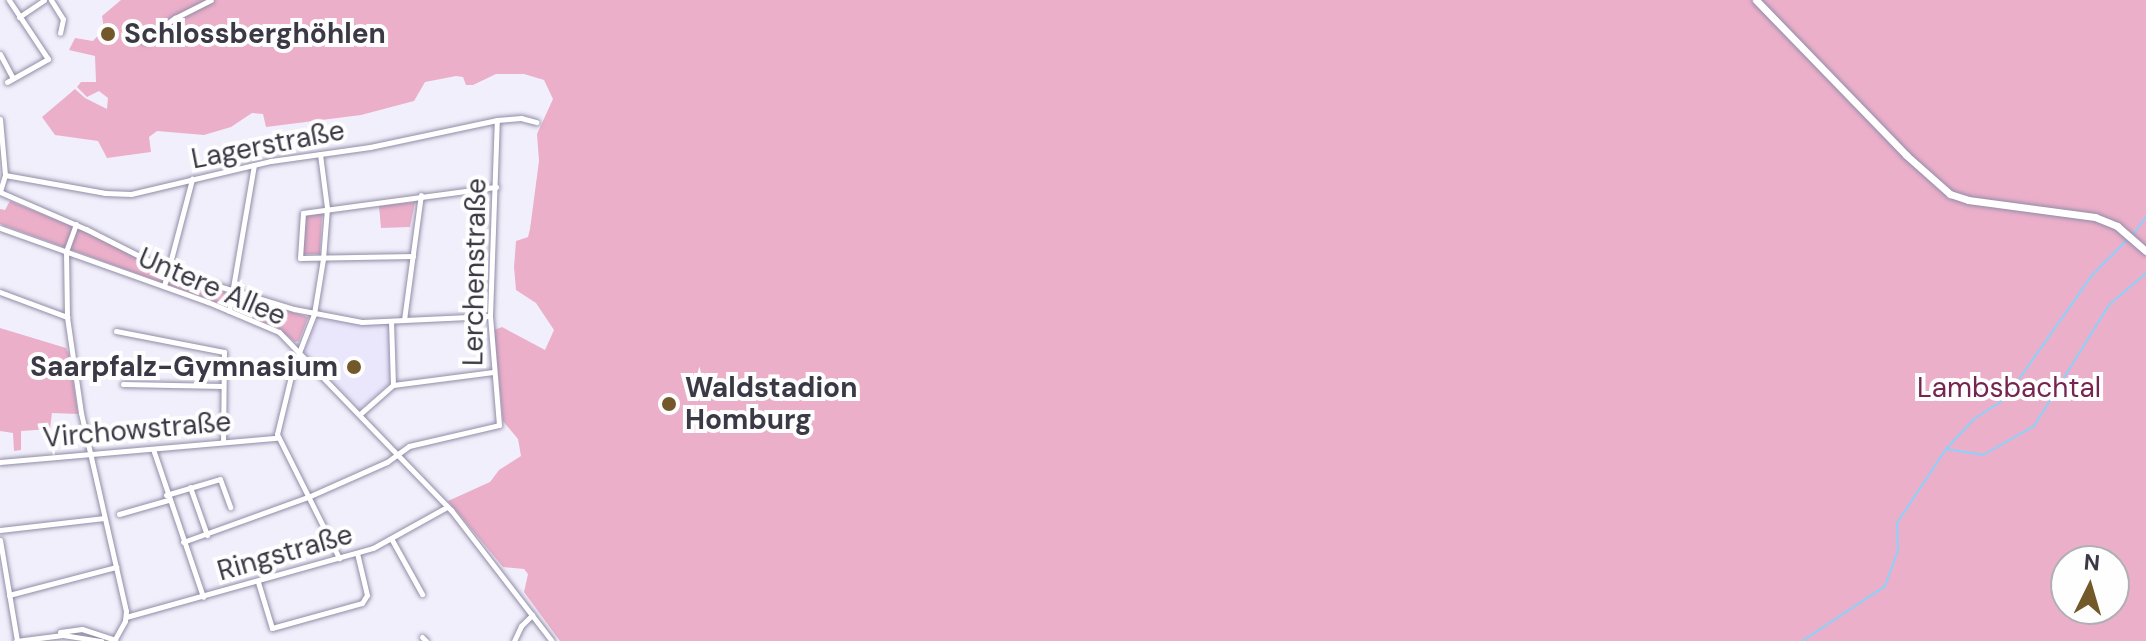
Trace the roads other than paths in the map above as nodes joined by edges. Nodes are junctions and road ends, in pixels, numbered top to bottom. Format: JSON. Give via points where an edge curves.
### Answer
{"nodes":[{"id":1,"x":9,"y":0,"type":"edge"},
{"id":2,"x":44,"y":0,"type":"edge"},
{"id":3,"x":51,"y":0,"type":"edge"},
{"id":4,"x":211,"y":0,"type":"edge"},
{"id":5,"x":1756,"y":0,"type":"edge"},
{"id":6,"x":19,"y":17,"type":"junction"},
{"id":7,"x":60,"y":33,"type":"dead end"},
{"id":8,"x":144,"y":41,"type":"dead end"},
{"id":9,"x":0,"y":54,"type":"edge"},
{"id":10,"x":0,"y":119,"type":"edge"},
{"id":11,"x":497,"y":120,"type":"junction"},
{"id":12,"x":536,"y":122,"type":"dead end"},
{"id":13,"x":320,"y":154,"type":"junction"},
{"id":14,"x":254,"y":165,"type":"junction"},
{"id":15,"x":5,"y":175,"type":"junction"},
{"id":16,"x":192,"y":179,"type":"junction"},
{"id":17,"x":496,"y":187,"type":"junction"},
{"id":18,"x":0,"y":192,"type":"edge"},
{"id":19,"x":421,"y":195,"type":"junction"},
{"id":20,"x":327,"y":208,"type":"junction"},
{"id":21,"x":76,"y":224,"type":"junction"},
{"id":22,"x":0,"y":228,"type":"edge"},
{"id":23,"x":2142,"y":248,"type":"edge"},
{"id":24,"x":66,"y":252,"type":"junction"},
{"id":25,"x":413,"y":256,"type":"junction"},
{"id":26,"x":323,"y":259,"type":"junction"},
{"id":27,"x":169,"y":271,"type":"junction"},
{"id":28,"x":164,"y":286,"type":"junction"},
{"id":29,"x":0,"y":292,"type":"edge"},
{"id":30,"x":232,"y":292,"type":"junction"},
{"id":31,"x":229,"y":311,"type":"junction"},
{"id":32,"x":314,"y":314,"type":"junction"},
{"id":33,"x":490,"y":316,"type":"junction"},
{"id":34,"x":67,"y":317,"type":"junction"},
{"id":35,"x":404,"y":320,"type":"junction"},
{"id":36,"x":391,"y":321,"type":"junction"},
{"id":37,"x":116,"y":331,"type":"dead end"},
{"id":38,"x":299,"y":351,"type":"junction"},
{"id":39,"x":493,"y":372,"type":"junction"},
{"id":40,"x":123,"y":384,"type":"dead end"},
{"id":41,"x":393,"y":385,"type":"junction"},
{"id":42,"x":223,"y":386,"type":"junction"},
{"id":43,"x":360,"y":414,"type":"junction"},
{"id":44,"x":277,"y":438,"type":"junction"},
{"id":45,"x":223,"y":442,"type":"junction"},
{"id":46,"x":153,"y":449,"type":"junction"},
{"id":47,"x":397,"y":453,"type":"junction"},
{"id":48,"x":90,"y":454,"type":"junction"},
{"id":49,"x":0,"y":462,"type":"edge"},
{"id":50,"x":190,"y":487,"type":"junction"},
{"id":51,"x":308,"y":497,"type":"junction"},
{"id":52,"x":167,"y":498,"type":"junction"},
{"id":53,"x":230,"y":507,"type":"dead end"},
{"id":54,"x":447,"y":507,"type":"junction"},
{"id":55,"x":119,"y":514,"type":"dead end"},
{"id":56,"x":104,"y":518,"type":"junction"},
{"id":57,"x":0,"y":530,"type":"edge"},
{"id":58,"x":207,"y":535,"type":"junction"},
{"id":59,"x":0,"y":540,"type":"edge"},
{"id":60,"x":392,"y":540,"type":"junction"},
{"id":61,"x":183,"y":542,"type":"junction"},
{"id":62,"x":357,"y":553,"type":"junction"},
{"id":63,"x":339,"y":558,"type":"junction"},
{"id":64,"x":116,"y":567,"type":"junction"},
{"id":65,"x":258,"y":582,"type":"junction"},
{"id":66,"x":0,"y":587,"type":"edge"},
{"id":67,"x":8,"y":587,"type":"junction"},
{"id":68,"x":422,"y":594,"type":"dead end"},
{"id":69,"x":9,"y":595,"type":"junction"},
{"id":70,"x":203,"y":597,"type":"junction"},
{"id":71,"x":532,"y":615,"type":"junction"},
{"id":72,"x":126,"y":617,"type":"junction"},
{"id":73,"x":51,"y":635,"type":"junction"},
{"id":74,"x":17,"y":641,"type":"edge"},
{"id":75,"x":102,"y":641,"type":"edge"},
{"id":76,"x":115,"y":641,"type":"edge"},
{"id":77,"x":514,"y":641,"type":"edge"},
{"id":78,"x":552,"y":641,"type":"edge"}],
"edges":[{"from":1,"to":6,"type":"street"},
{"from":2,"to":6,"type":"street"},
{"from":3,"to":7,"type":"street","via":[[63,19]]},
{"from":4,"to":8,"type":"street"},
{"from":5,"to":23,"type":"main road","via":[[1943,190],[1968,200],[2095,217],[2117,226]]},
{"from":6,"to":9,"type":"street","via":[[48,59],[10,80]]},
{"from":10,"to":15,"type":"street"},
{"from":11,"to":12,"type":"street","name":"Lagerstraße"},
{"from":11,"to":13,"type":"street","name":"Lagerstraße"},
{"from":11,"to":17,"type":"street","name":"Lerchenstraße"},
{"from":13,"to":14,"type":"street","name":"Lagerstraße"},
{"from":13,"to":20,"type":"street"},
{"from":14,"to":16,"type":"street","name":"Lagerstraße"},
{"from":14,"to":30,"type":"street"},
{"from":15,"to":16,"type":"street","name":"Lagerstraße","via":[[126,194]]},
{"from":15,"to":18,"type":"street"},
{"from":16,"to":27,"type":"street"},
{"from":17,"to":19,"type":"street"},
{"from":17,"to":33,"type":"street","name":"Lerchenstraße"},
{"from":18,"to":21,"type":"street"},
{"from":19,"to":20,"type":"street"},
{"from":19,"to":25,"type":"street"},
{"from":20,"to":26,"type":"street"},
{"from":20,"to":26,"type":"street","via":[[303,213],[298,254]]},
{"from":21,"to":24,"type":"street"},
{"from":21,"to":27,"type":"street"},
{"from":22,"to":24,"type":"street","name":"Untere Allee"},
{"from":24,"to":28,"type":"street","name":"Untere Allee"},
{"from":24,"to":34,"type":"street"},
{"from":25,"to":26,"type":"street"},
{"from":25,"to":35,"type":"street"},
{"from":26,"to":32,"type":"street"},
{"from":27,"to":28,"type":"street"},
{"from":27,"to":30,"type":"street"},
{"from":28,"to":31,"type":"street","name":"Untere Allee"},
{"from":29,"to":34,"type":"street"},
{"from":30,"to":31,"type":"street"},
{"from":30,"to":32,"type":"street"},
{"from":31,"to":38,"type":"street","name":"Untere Allee","via":[[275,329]]},
{"from":32,"to":36,"type":"street"},
{"from":32,"to":38,"type":"street"},
{"from":33,"to":35,"type":"street"},
{"from":33,"to":39,"type":"street","name":"Lerchenstraße"},
{"from":34,"to":48,"type":"street"},
{"from":35,"to":36,"type":"street"},
{"from":36,"to":41,"type":"street"},
{"from":37,"to":42,"type":"street","via":[[220,349]]},
{"from":38,"to":43,"type":"street","name":"Untere Allee"},
{"from":38,"to":44,"type":"street"},
{"from":39,"to":41,"type":"street"},
{"from":39,"to":47,"type":"street","name":"Lerchenstraße","via":[[499,425]]},
{"from":40,"to":42,"type":"street"},
{"from":41,"to":43,"type":"street"},
{"from":42,"to":45,"type":"street"},
{"from":43,"to":47,"type":"street","name":"Untere Allee"},
{"from":44,"to":45,"type":"street","name":"Virchowstraße"},
{"from":44,"to":51,"type":"street"},
{"from":45,"to":46,"type":"street","name":"Virchowstraße"},
{"from":46,"to":48,"type":"street","name":"Virchowstraße"},
{"from":46,"to":52,"type":"street"},
{"from":47,"to":51,"type":"street"},
{"from":47,"to":54,"type":"street","name":"Untere Allee"},
{"from":48,"to":49,"type":"street","name":"Virchowstraße"},
{"from":48,"to":56,"type":"street"},
{"from":50,"to":52,"type":"street"},
{"from":50,"to":53,"type":"street","via":[[220,479]]},
{"from":50,"to":58,"type":"street"},
{"from":51,"to":58,"type":"street"},
{"from":51,"to":63,"type":"street"},
{"from":52,"to":55,"type":"street"},
{"from":52,"to":61,"type":"street"},
{"from":54,"to":60,"type":"street","name":"Ringstraße"},
{"from":54,"to":71,"type":"street","name":"Untere Allee"},
{"from":56,"to":57,"type":"street"},
{"from":56,"to":64,"type":"street"},
{"from":58,"to":61,"type":"street"},
{"from":59,"to":67,"type":"street"},
{"from":60,"to":62,"type":"street","name":"Ringstraße"},
{"from":60,"to":68,"type":"street"},
{"from":61,"to":70,"type":"street"},
{"from":62,"to":63,"type":"street","name":"Ringstraße"},
{"from":62,"to":65,"type":"street","via":[[365,600],[272,628]]},
{"from":63,"to":65,"type":"street","name":"Ringstraße"},
{"from":64,"to":69,"type":"street"},
{"from":64,"to":72,"type":"street"},
{"from":65,"to":70,"type":"street","name":"Ringstraße"},
{"from":66,"to":67,"type":"street"},
{"from":67,"to":69,"type":"street"},
{"from":69,"to":74,"type":"street"},
{"from":70,"to":72,"type":"street","name":"Ringstraße"},
{"from":71,"to":77,"type":"street"},
{"from":71,"to":78,"type":"street","name":"Untere Allee"},
{"from":72,"to":76,"type":"street"},
{"from":73,"to":74,"type":"street"},
{"from":73,"to":75,"type":"street"},
{"from":73,"to":76,"type":"street","via":[[82,629]]}]}
